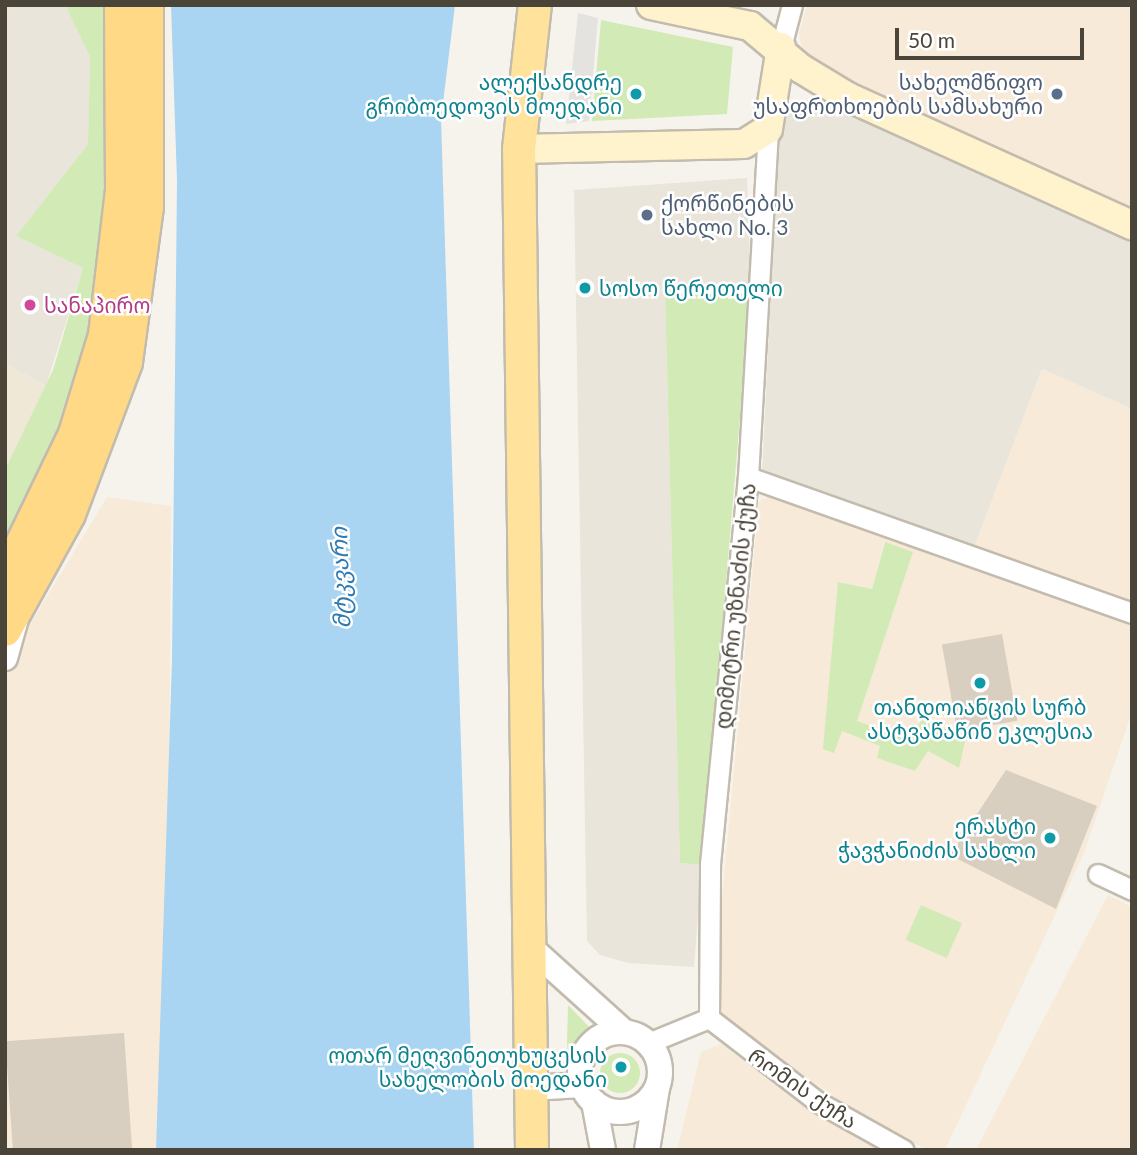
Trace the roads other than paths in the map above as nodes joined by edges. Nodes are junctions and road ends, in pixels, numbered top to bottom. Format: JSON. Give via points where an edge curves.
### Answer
{"nodes":[{"id":1,"x":121,"y":5,"type":"edge"},
{"id":2,"x":147,"y":5,"type":"edge"},
{"id":3,"x":535,"y":5,"type":"edge"},
{"id":4,"x":651,"y":5,"type":"edge"},
{"id":5,"x":792,"y":5,"type":"edge"},
{"id":6,"x":780,"y":47,"type":"junction"},
{"id":7,"x":814,"y":78,"type":"junction"},
{"id":8,"x":770,"y":119,"type":"junction"},
{"id":9,"x":519,"y":149,"type":"junction"},
{"id":10,"x":1132,"y":225,"type":"edge"},
{"id":11,"x":748,"y":477,"type":"junction"},
{"id":12,"x":5,"y":579,"type":"edge"},
{"id":13,"x":1132,"y":612,"type":"edge"},
{"id":14,"x":12,"y":620,"type":"edge"},
{"id":15,"x":5,"y":658,"type":"edge"},
{"id":16,"x":1098,"y":874,"type":"dead end"},
{"id":17,"x":1132,"y":890,"type":"edge"},
{"id":18,"x":532,"y":949,"type":"junction"},
{"id":19,"x":709,"y":1017,"type":"junction"},
{"id":20,"x":623,"y":1031,"type":"junction"},
{"id":21,"x":648,"y":1043,"type":"junction"},
{"id":22,"x":657,"y":1087,"type":"junction"},
{"id":23,"x":531,"y":1088,"type":"junction"},
{"id":24,"x":588,"y":1094,"type":"junction"},
{"id":25,"x":531,"y":1150,"type":"edge"},
{"id":26,"x":603,"y":1150,"type":"edge"},
{"id":27,"x":647,"y":1150,"type":"edge"},
{"id":28,"x":904,"y":1150,"type":"edge"}],
"edges":[{"from":1,"to":12,"type":"highway","via":[[122,191],[105,335],[70,446]]},
{"from":2,"to":14,"type":"highway","via":[[147,208],[126,362],[69,514]]},
{"from":3,"to":9,"type":"main road"},
{"from":4,"to":6,"type":"main road","via":[[750,26]]},
{"from":5,"to":6,"type":"street","name":"დიმიტრი უზნაძის ქუჩა"},
{"from":6,"to":7,"type":"main road"},
{"from":6,"to":8,"type":"main road","name":"დიმიტრი უზნაძის ქუჩა"},
{"from":7,"to":8,"type":"main road"},
{"from":7,"to":10,"type":"main road"},
{"from":8,"to":9,"type":"main road","via":[[744,144]]},
{"from":8,"to":11,"type":"street","name":"დიმიტრი უზნაძის ქუჩა"},
{"from":9,"to":18,"type":"main road"},
{"from":11,"to":13,"type":"street"},
{"from":11,"to":19,"type":"street","name":"დიმიტრი უზნაძის ქუჩა","via":[[710,864]]},
{"from":14,"to":15,"type":"street"},
{"from":16,"to":17,"type":"street"},
{"from":18,"to":20,"type":"street"},
{"from":18,"to":23,"type":"main road"},
{"from":19,"to":21,"type":"street"},
{"from":19,"to":28,"type":"street","name":"რომის ქუჩა","via":[[818,1102]]},
{"from":20,"to":21,"type":"street"},
{"from":20,"to":24,"type":"street","via":[[592,1043],[581,1063]]},
{"from":21,"to":22,"type":"street","via":[[659,1063]]},
{"from":22,"to":24,"type":"street","via":[[629,1111]]},
{"from":22,"to":27,"type":"street"},
{"from":23,"to":24,"type":"street"},
{"from":23,"to":25,"type":"main road"},
{"from":24,"to":26,"type":"street"}]}
